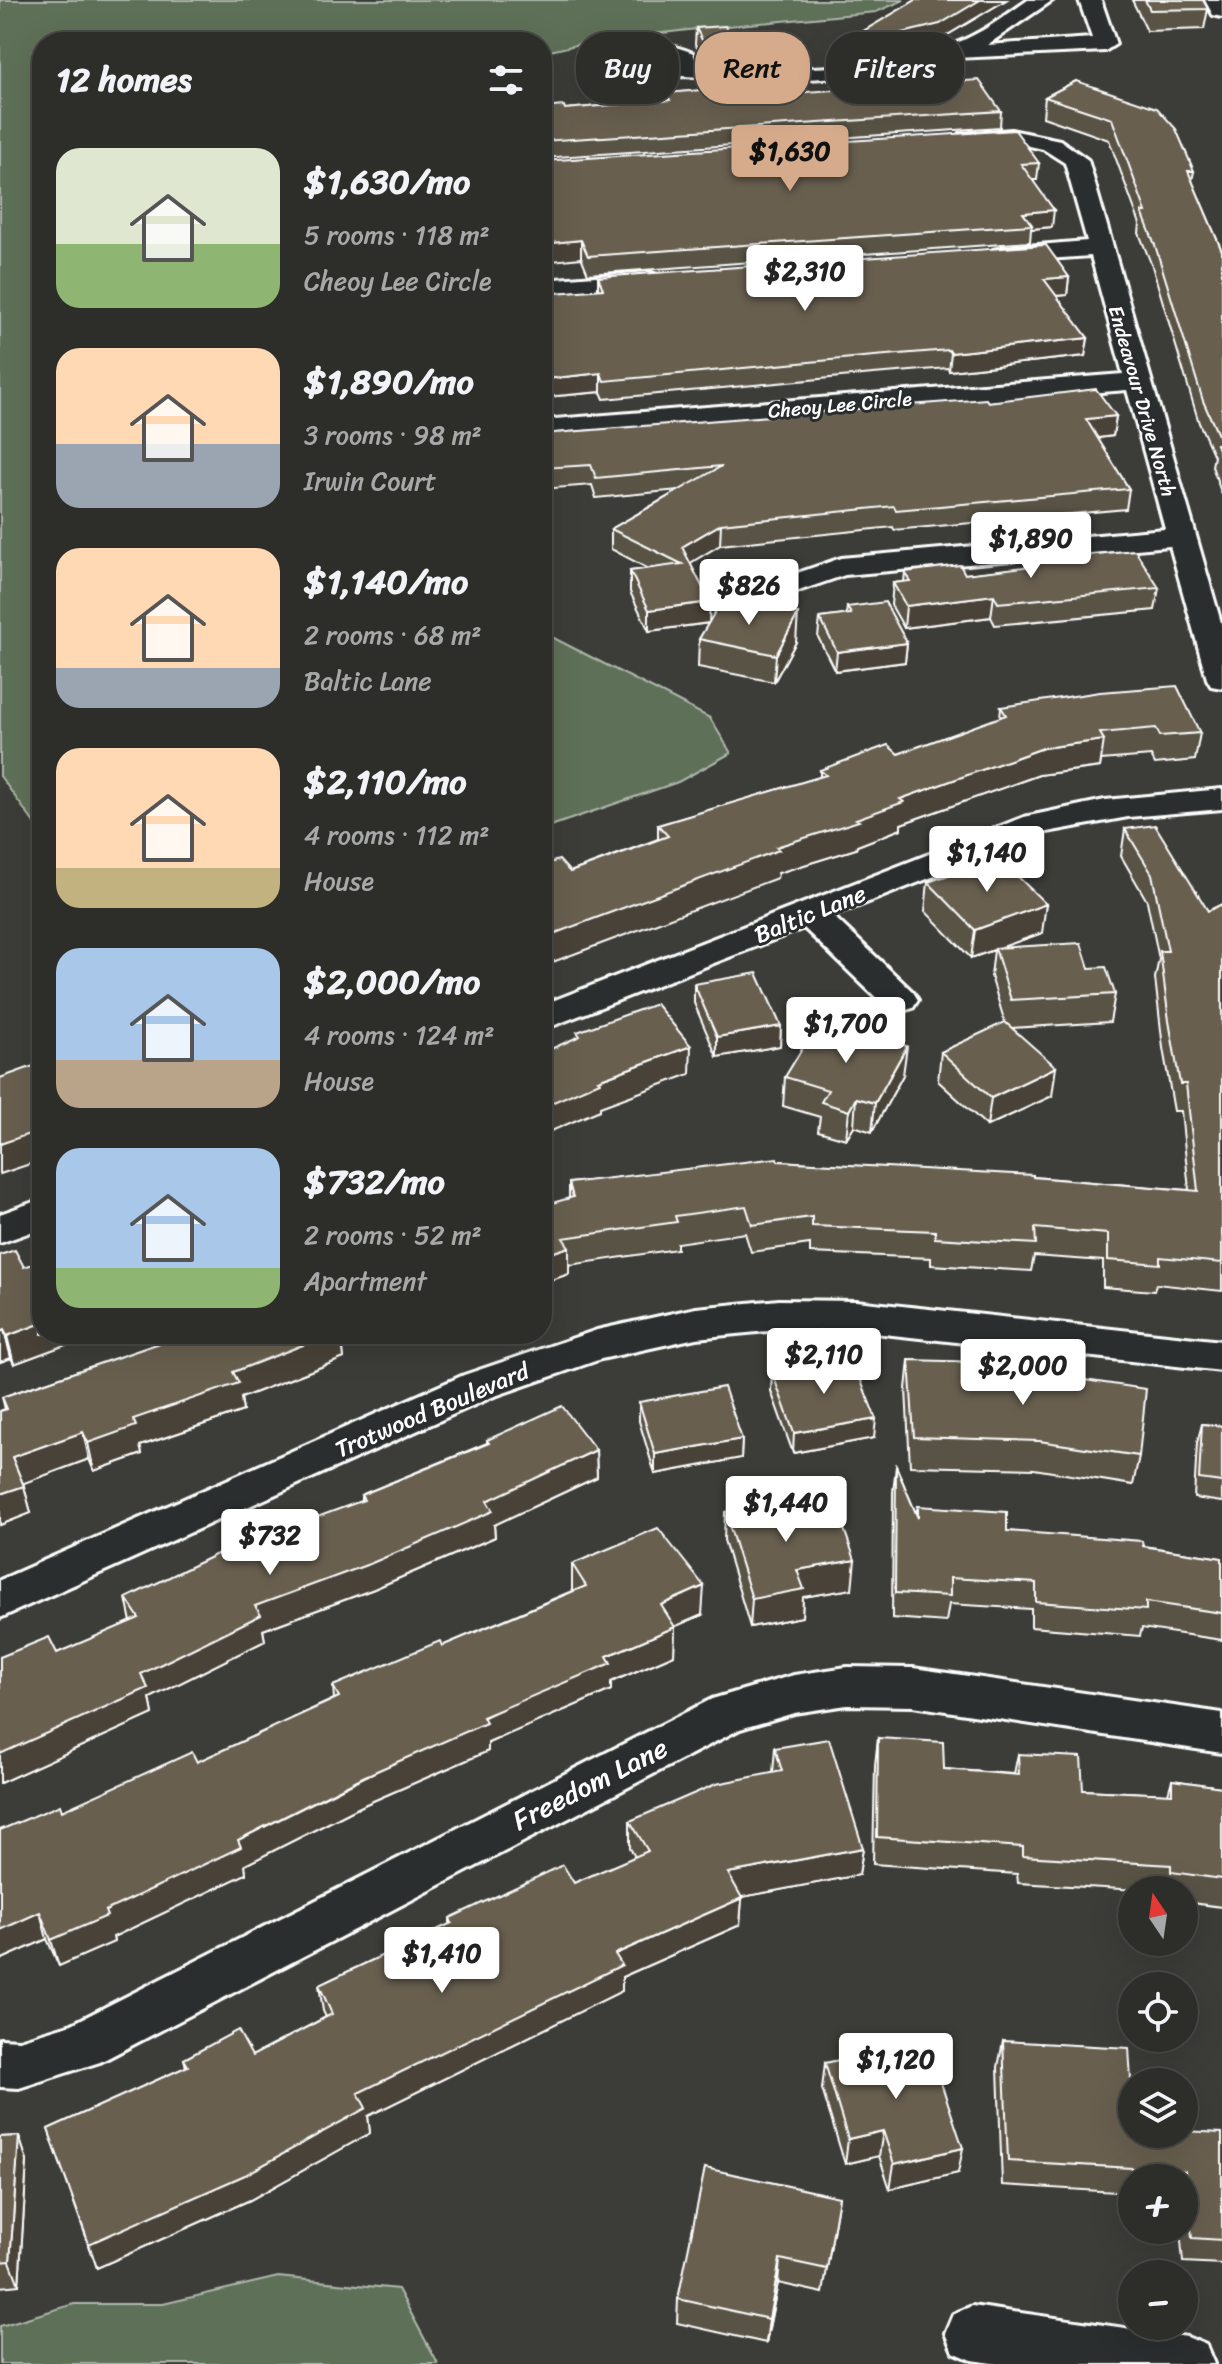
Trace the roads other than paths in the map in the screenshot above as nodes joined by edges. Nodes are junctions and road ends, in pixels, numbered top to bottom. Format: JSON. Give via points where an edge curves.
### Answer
{"nodes":[{"id":1,"x":1042,"y":0,"type":"edge"},
{"id":2,"x":1090,"y":0,"type":"edge"},
{"id":3,"x":1217,"y":0,"type":"edge"},
{"id":4,"x":1222,"y":10,"type":"edge"},
{"id":5,"x":964,"y":47,"type":"edge"},
{"id":6,"x":964,"y":53,"type":"edge"},
{"id":7,"x":681,"y":69,"type":"dead end"},
{"id":8,"x":826,"y":70,"type":"edge"},
{"id":9,"x":945,"y":141,"type":"edge"},
{"id":10,"x":1098,"y":248,"type":"junction"},
{"id":11,"x":971,"y":257,"type":"edge"},
{"id":12,"x":669,"y":279,"type":"edge"},
{"id":13,"x":552,"y":287,"type":"edge"},
{"id":14,"x":1138,"y":381,"type":"junction"},
{"id":15,"x":552,"y":427,"type":"edge"},
{"id":16,"x":1181,"y":536,"type":"junction"},
{"id":17,"x":784,"y":587,"type":"dead end"},
{"id":18,"x":1222,"y":679,"type":"edge"},
{"id":19,"x":1222,"y":799,"type":"edge"},
{"id":20,"x":810,"y":914,"type":"junction"},
{"id":21,"x":900,"y":1000,"type":"dead end"},
{"id":22,"x":552,"y":1014,"type":"edge"},
{"id":23,"x":32,"y":1217,"type":"edge"},
{"id":24,"x":0,"y":1229,"type":"edge"},
{"id":25,"x":1222,"y":1356,"type":"edge"},
{"id":26,"x":0,"y":1600,"type":"edge"},
{"id":27,"x":1222,"y":1733,"type":"edge"},
{"id":28,"x":0,"y":2063,"type":"edge"},
{"id":29,"x":972,"y":2333,"type":"dead end"},
{"id":30,"x":1187,"y":2364,"type":"edge"}],
"edges":[{"from":1,"to":5,"type":"street"},
{"from":2,"to":6,"type":"street","via":[[1105,44]]},
{"from":3,"to":4,"type":"main road"},
{"from":7,"to":8,"type":"street","via":[[713,74]]},
{"from":9,"to":10,"type":"street","name":"Endeavour Drive North","via":[[1018,136],[1064,150],[1076,160]]},
{"from":10,"to":11,"type":"street"},
{"from":10,"to":14,"type":"street","name":"Endeavour Drive North"},
{"from":12,"to":13,"type":"street"},
{"from":14,"to":15,"type":"street","name":"Cheoy Lee Circle"},
{"from":14,"to":16,"type":"street","name":"Endeavour Drive North"},
{"from":16,"to":17,"type":"street","via":[[841,567]]},
{"from":16,"to":18,"type":"street","name":"Endeavour Drive North"},
{"from":19,"to":20,"type":"street","name":"Baltic Lane","via":[[1134,804],[1036,824]]},
{"from":20,"to":21,"type":"street"},
{"from":20,"to":22,"type":"street","name":"Baltic Lane"},
{"from":23,"to":24,"type":"street"},
{"from":25,"to":26,"type":"street","name":"Trotwood Boulevard","via":[[856,1316],[779,1315],[696,1323],[597,1345],[478,1386]]},
{"from":27,"to":28,"type":"street","name":"Freedom Lane","via":[[913,1687],[847,1686],[794,1694],[728,1713],[82,2045],[19,2064]]},
{"from":29,"to":30,"type":"street"}]}
